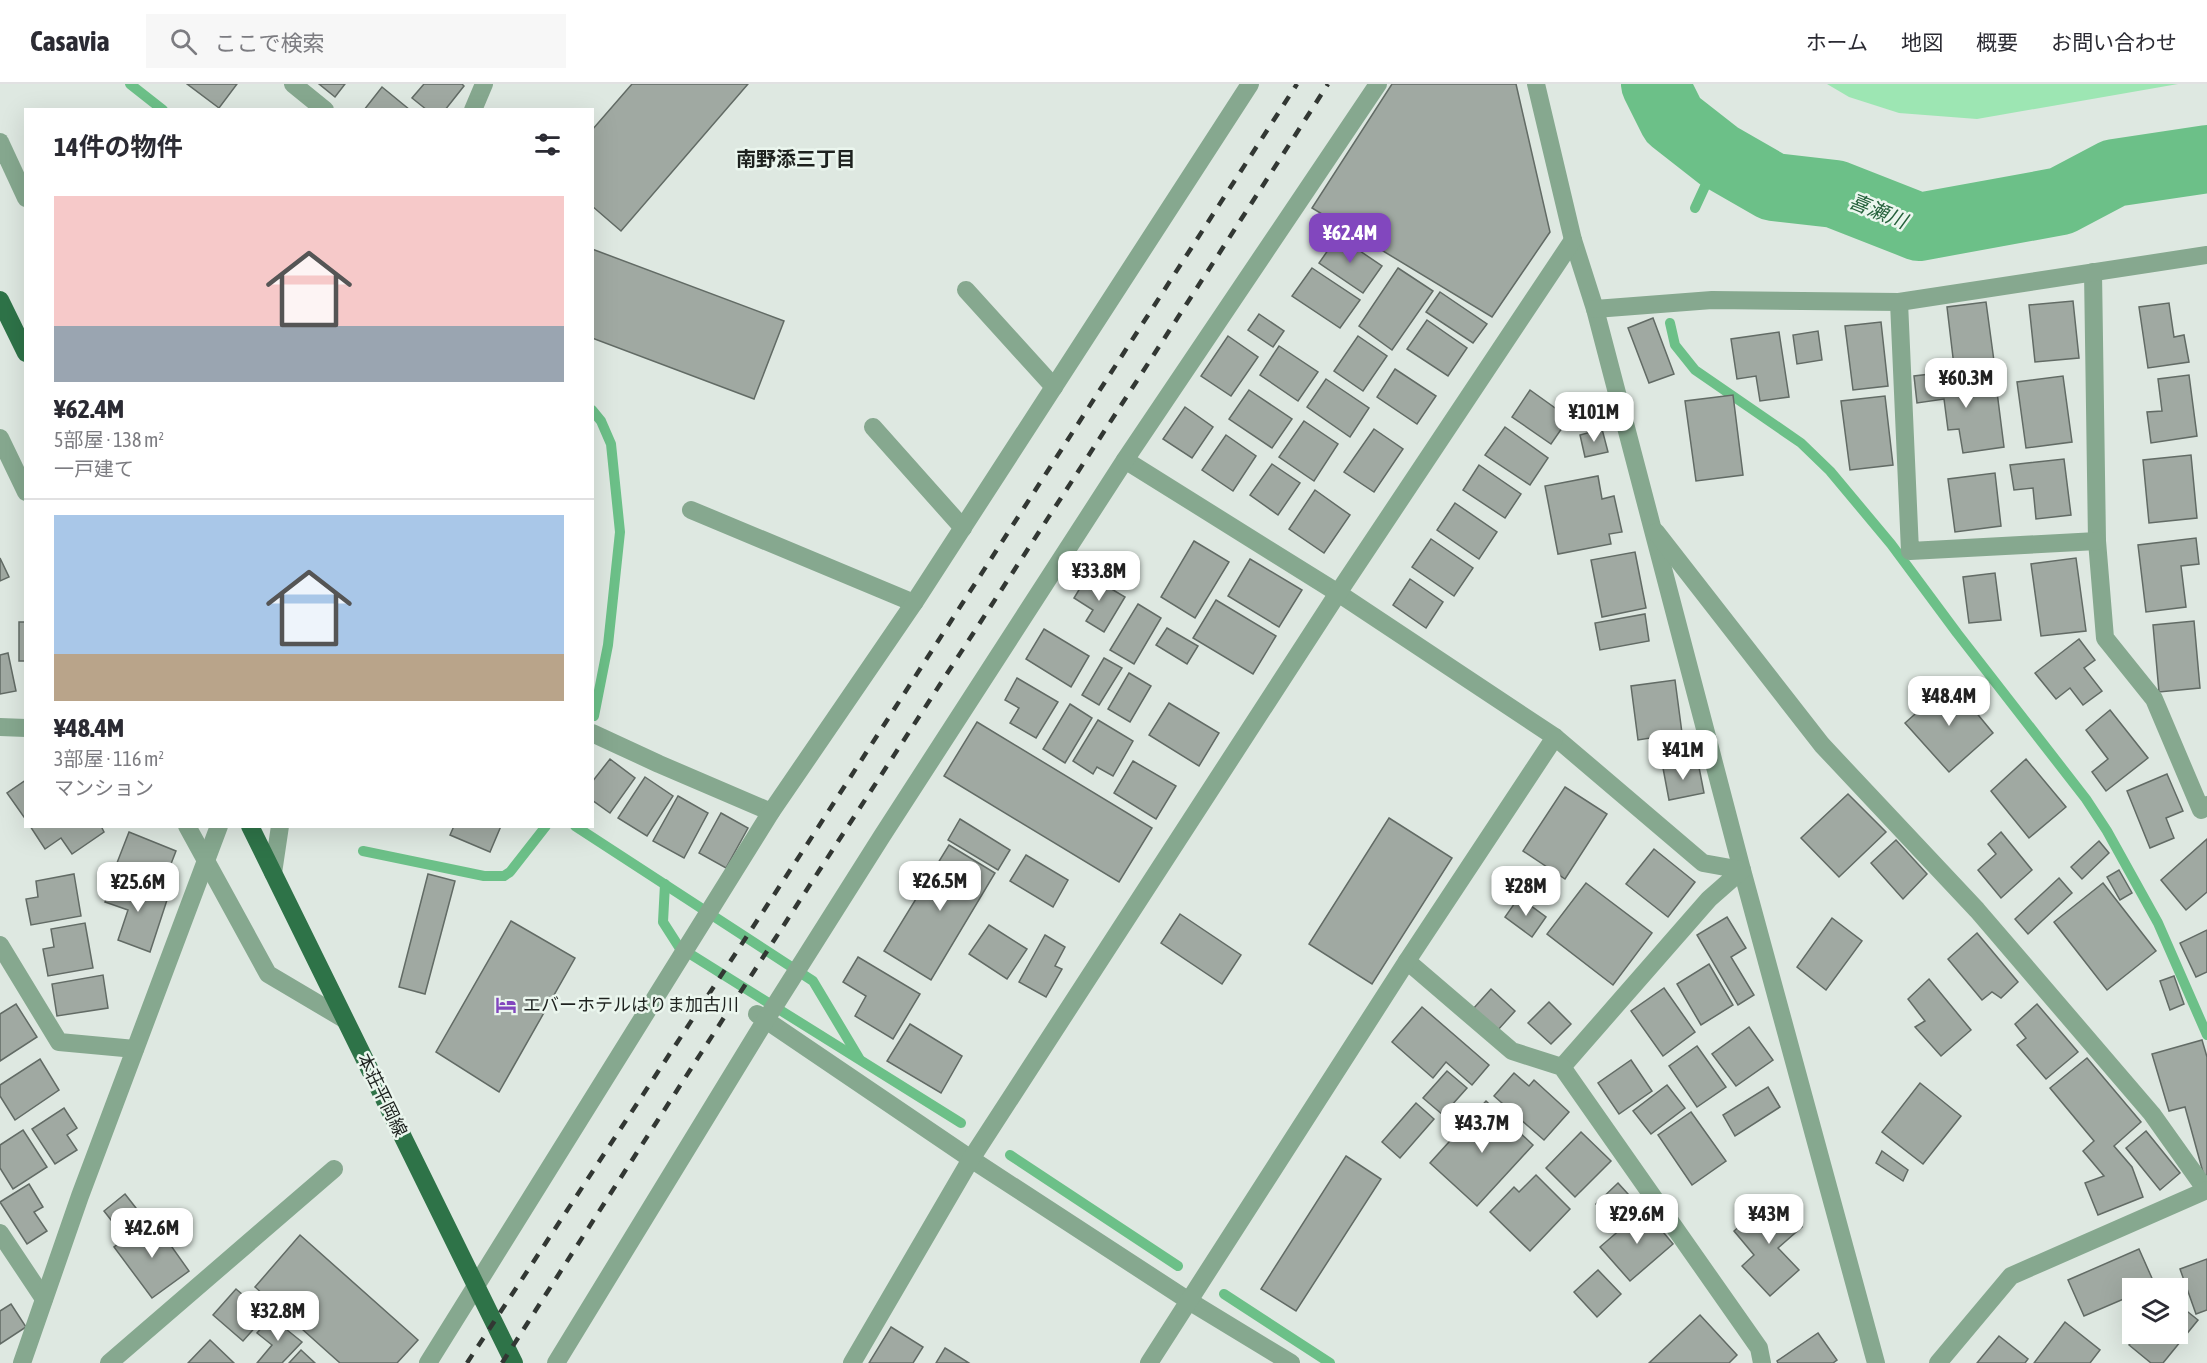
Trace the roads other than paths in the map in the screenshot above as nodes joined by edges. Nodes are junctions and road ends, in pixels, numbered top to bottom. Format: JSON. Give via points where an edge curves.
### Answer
{"nodes":[{"id":1,"x":293,"y":84,"type":"edge"},
{"id":2,"x":483,"y":84,"type":"edge"},
{"id":3,"x":1250,"y":84,"type":"edge"},
{"id":4,"x":1378,"y":84,"type":"edge"},
{"id":5,"x":1536,"y":84,"type":"edge"},
{"id":6,"x":323,"y":108,"type":"edge"},
{"id":7,"x":474,"y":108,"type":"edge"},
{"id":8,"x":0,"y":142,"type":"edge"},
{"id":9,"x":24,"y":194,"type":"edge"},
{"id":10,"x":1573,"y":240,"type":"junction"},
{"id":11,"x":2207,"y":255,"type":"edge"},
{"id":12,"x":2093,"y":272,"type":"junction"},
{"id":13,"x":966,"y":290,"type":"dead end"},
{"id":14,"x":0,"y":300,"type":"edge"},
{"id":15,"x":1899,"y":302,"type":"junction"},
{"id":16,"x":1595,"y":309,"type":"junction"},
{"id":17,"x":24,"y":349,"type":"edge"},
{"id":18,"x":1054,"y":387,"type":"junction"},
{"id":19,"x":873,"y":427,"type":"dead end"},
{"id":20,"x":0,"y":438,"type":"edge"},
{"id":21,"x":1125,"y":459,"type":"junction"},
{"id":22,"x":14,"y":481,"type":"edge"},
{"id":23,"x":691,"y":510,"type":"dead end"},
{"id":24,"x":1651,"y":526,"type":"junction"},
{"id":25,"x":963,"y":528,"type":"junction"},
{"id":26,"x":2097,"y":541,"type":"junction"},
{"id":27,"x":1338,"y":593,"type":"junction"},
{"id":28,"x":914,"y":603,"type":"junction"},
{"id":29,"x":0,"y":728,"type":"edge"},
{"id":30,"x":24,"y":728,"type":"edge"},
{"id":31,"x":594,"y":734,"type":"edge"},
{"id":32,"x":1555,"y":737,"type":"junction"},
{"id":33,"x":2207,"y":805,"type":"edge"},
{"id":34,"x":771,"y":812,"type":"junction"},
{"id":35,"x":188,"y":828,"type":"edge"},
{"id":36,"x":218,"y":828,"type":"edge"},
{"id":37,"x":251,"y":828,"type":"edge"},
{"id":38,"x":280,"y":828,"type":"edge"},
{"id":39,"x":206,"y":864,"type":"junction"},
{"id":40,"x":1742,"y":870,"type":"junction"},
{"id":41,"x":273,"y":873,"type":"junction"},
{"id":42,"x":0,"y":945,"type":"edge"},
{"id":43,"x":1407,"y":961,"type":"junction"},
{"id":44,"x":761,"y":1017,"type":"junction"},
{"id":45,"x":344,"y":1019,"type":"junction"},
{"id":46,"x":135,"y":1049,"type":"junction"},
{"id":47,"x":1562,"y":1067,"type":"junction"},
{"id":48,"x":971,"y":1159,"type":"junction"},
{"id":49,"x":334,"y":1169,"type":"dead end"},
{"id":50,"x":2206,"y":1190,"type":"edge"},
{"id":51,"x":0,"y":1233,"type":"edge"},
{"id":52,"x":476,"y":1285,"type":"junction"},
{"id":53,"x":44,"y":1299,"type":"junction"},
{"id":54,"x":1189,"y":1300,"type":"junction"},
{"id":55,"x":22,"y":1363,"type":"edge"},
{"id":56,"x":108,"y":1363,"type":"edge"},
{"id":57,"x":428,"y":1363,"type":"edge"},
{"id":58,"x":514,"y":1363,"type":"edge"},
{"id":59,"x":556,"y":1363,"type":"edge"},
{"id":60,"x":852,"y":1363,"type":"edge"},
{"id":61,"x":1149,"y":1363,"type":"edge"},
{"id":62,"x":1291,"y":1363,"type":"edge"},
{"id":63,"x":1762,"y":1363,"type":"edge"},
{"id":64,"x":1876,"y":1363,"type":"edge"},
{"id":65,"x":1938,"y":1363,"type":"edge"}],
"edges":[{"from":1,"to":6,"type":"street"},
{"from":2,"to":7,"type":"street"},
{"from":3,"to":18,"type":"street"},
{"from":4,"to":21,"type":"street"},
{"from":5,"to":10,"type":"street"},
{"from":8,"to":9,"type":"street"},
{"from":10,"to":16,"type":"street"},
{"from":10,"to":27,"type":"street"},
{"from":11,"to":12,"type":"street"},
{"from":12,"to":15,"type":"street"},
{"from":12,"to":26,"type":"street"},
{"from":13,"to":18,"type":"street"},
{"from":14,"to":17,"type":"main road"},
{"from":15,"to":16,"type":"street","via":[[1713,300]]},
{"from":15,"to":26,"type":"street","via":[[1910,551]]},
{"from":16,"to":24,"type":"street"},
{"from":18,"to":25,"type":"street"},
{"from":19,"to":25,"type":"street"},
{"from":20,"to":22,"type":"street"},
{"from":21,"to":27,"type":"street"},
{"from":21,"to":44,"type":"street"},
{"from":23,"to":28,"type":"street"},
{"from":24,"to":40,"type":"street"},
{"from":24,"to":50,"type":"street","via":[[1822,745],[2000,937],[2152,1114]]},
{"from":25,"to":28,"type":"street"},
{"from":26,"to":33,"type":"street","via":[[2105,638],[2154,699],[2201,810]]},
{"from":27,"to":32,"type":"street"},
{"from":27,"to":48,"type":"street"},
{"from":28,"to":34,"type":"street"},
{"from":29,"to":30,"type":"street"},
{"from":31,"to":34,"type":"street"},
{"from":32,"to":40,"type":"street","via":[[1703,863]]},
{"from":32,"to":43,"type":"street"},
{"from":34,"to":52,"type":"street"},
{"from":35,"to":39,"type":"street"},
{"from":36,"to":39,"type":"street"},
{"from":37,"to":41,"type":"main road","name":"本荘平岡線"},
{"from":38,"to":41,"type":"street"},
{"from":39,"to":45,"type":"street","via":[[268,974]]},
{"from":39,"to":46,"type":"street"},
{"from":40,"to":47,"type":"street","via":[[1708,899]]},
{"from":40,"to":64,"type":"street"},
{"from":41,"to":45,"type":"main road","name":"本荘平岡線"},
{"from":42,"to":46,"type":"street","via":[[59,1042]]},
{"from":43,"to":47,"type":"street","via":[[1512,1051]]},
{"from":43,"to":54,"type":"street"},
{"from":44,"to":48,"type":"street"},
{"from":44,"to":59,"type":"street"},
{"from":45,"to":52,"type":"main road","name":"本荘平岡線"},
{"from":46,"to":53,"type":"street"},
{"from":47,"to":63,"type":"street","via":[[1759,1348]]},
{"from":48,"to":54,"type":"street"},
{"from":48,"to":60,"type":"street"},
{"from":49,"to":56,"type":"street"},
{"from":50,"to":65,"type":"street","via":[[2010,1276]]},
{"from":51,"to":53,"type":"street"},
{"from":52,"to":57,"type":"street"},
{"from":52,"to":58,"type":"main road","name":"本荘平岡線"},
{"from":53,"to":55,"type":"street"},
{"from":54,"to":61,"type":"street"},
{"from":54,"to":62,"type":"street"}]}
